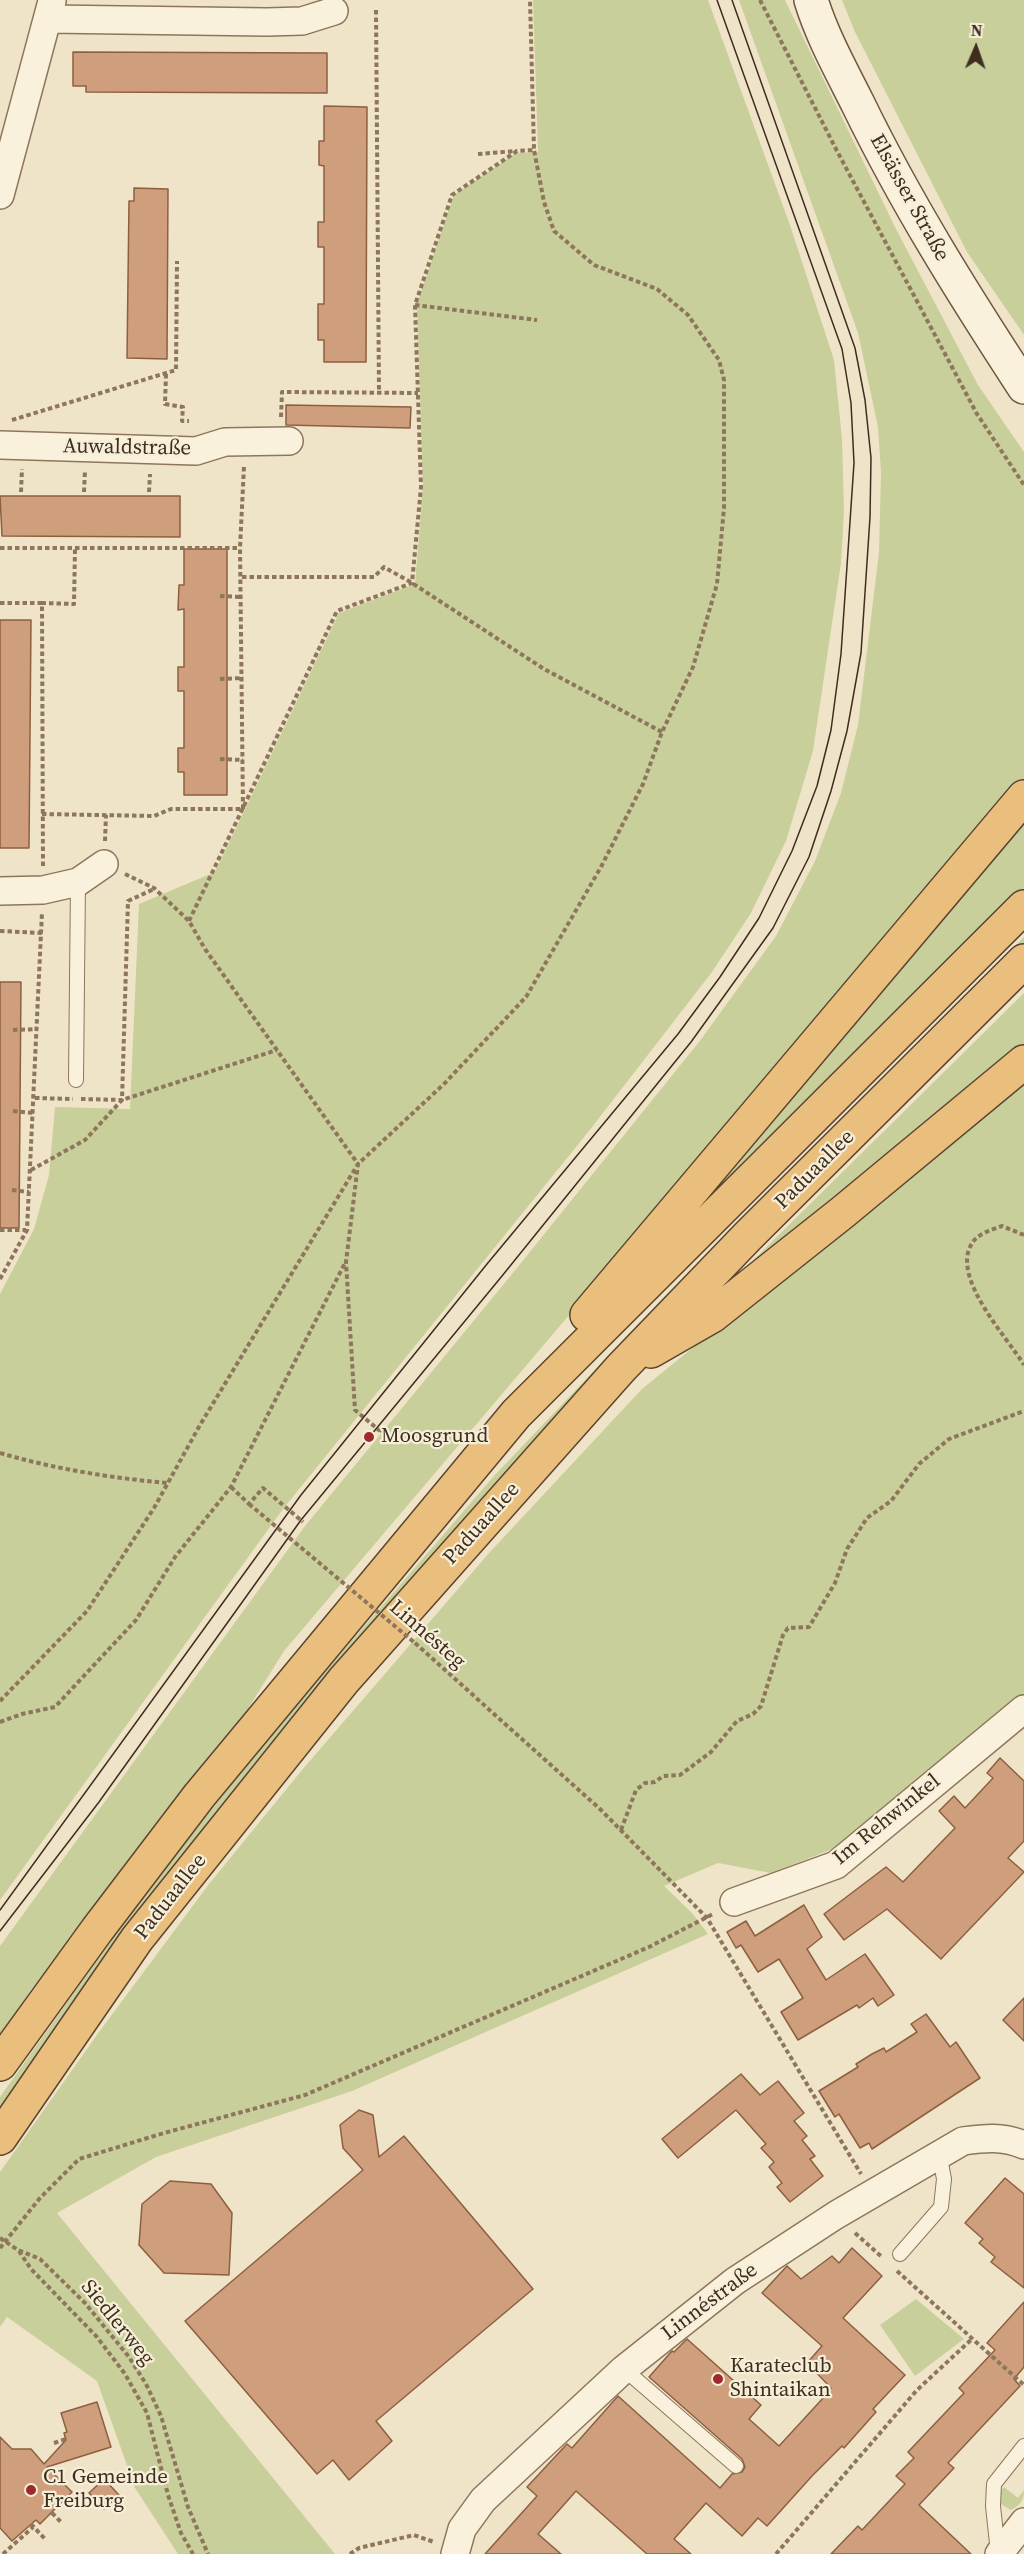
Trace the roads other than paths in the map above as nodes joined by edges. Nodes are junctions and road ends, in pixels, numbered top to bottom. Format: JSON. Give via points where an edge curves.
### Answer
{"nodes":[{"id":1,"x":811,"y":0,"type":"edge"},
{"id":2,"x":51,"y":9,"type":"edge"},
{"id":3,"x":334,"y":11,"type":"dead end"},
{"id":4,"x":0,"y":195,"type":"edge"},
{"id":5,"x":1024,"y":387,"type":"edge"},
{"id":6,"x":1,"y":434,"type":"edge"},
{"id":7,"x":285,"y":441,"type":"road end"},
{"id":8,"x":1024,"y":798,"type":"edge"},
{"id":9,"x":104,"y":864,"type":"road end"},
{"id":10,"x":78,"y":882,"type":"junction"},
{"id":11,"x":0,"y":891,"type":"edge"},
{"id":12,"x":1024,"y":907,"type":"edge"},
{"id":13,"x":1024,"y":961,"type":"edge"},
{"id":14,"x":1024,"y":1062,"type":"edge"},
{"id":15,"x":76,"y":1080,"type":"dead end"},
{"id":16,"x":621,"y":1368,"type":"junction"},
{"id":17,"x":516,"y":1414,"type":"junction"},
{"id":18,"x":1024,"y":1709,"type":"edge"},
{"id":19,"x":734,"y":1902,"type":"road end"},
{"id":20,"x":0,"y":2064,"type":"edge"},
{"id":21,"x":0,"y":2138,"type":"edge"},
{"id":22,"x":1024,"y":2145,"type":"edge"},
{"id":23,"x":939,"y":2153,"type":"junction"},
{"id":24,"x":900,"y":2254,"type":"dead end"},
{"id":25,"x":624,"y":2369,"type":"junction"},
{"id":26,"x":1024,"y":2446,"type":"edge"},
{"id":27,"x":736,"y":2466,"type":"dead end"},
{"id":28,"x":1024,"y":2522,"type":"edge"},
{"id":29,"x":455,"y":2549,"type":"edge"},
{"id":30,"x":999,"y":2554,"type":"edge"}],
"edges":[{"from":1,"to":5,"type":"main road","name":"Elsässer Straße","via":[[818,24],[882,154],[951,276]]},
{"from":2,"to":3,"type":"street","via":[[290,21]]},
{"from":2,"to":4,"type":"street"},
{"from":6,"to":7,"type":"street","name":"Auwaldstraße","via":[[196,451],[225,442]]},
{"from":8,"to":17,"type":"highway","via":[[594,1306]]},
{"from":9,"to":10,"type":"street"},
{"from":10,"to":11,"type":"street","via":[[43,890]]},
{"from":10,"to":15,"type":"lane"},
{"from":12,"to":17,"type":"highway","name":"Paduaallee"},
{"from":13,"to":16,"type":"highway","name":"Paduaallee"},
{"from":14,"to":16,"type":"highway","via":[[712,1316]]},
{"from":16,"to":21,"type":"highway","name":"Paduaallee","via":[[344,1680],[137,1939]]},
{"from":17,"to":20,"type":"highway","name":"Paduaallee","via":[[199,1796]]},
{"from":18,"to":19,"type":"street","name":"Im Rehwinkel","via":[[836,1865]]},
{"from":22,"to":23,"type":"street","name":"Linnéstraße","via":[[987,2137],[963,2141]]},
{"from":23,"to":24,"type":"lane","via":[[944,2179],[941,2207]]},
{"from":23,"to":25,"type":"street","name":"Linnéstraße","via":[[719,2292]]},
{"from":25,"to":27,"type":"lane"},
{"from":25,"to":29,"type":"street","name":"Linnéstraße","via":[[483,2500],[462,2529]]},
{"from":26,"to":30,"type":"lane","via":[[994,2484]]},
{"from":28,"to":30,"type":"street"}]}
